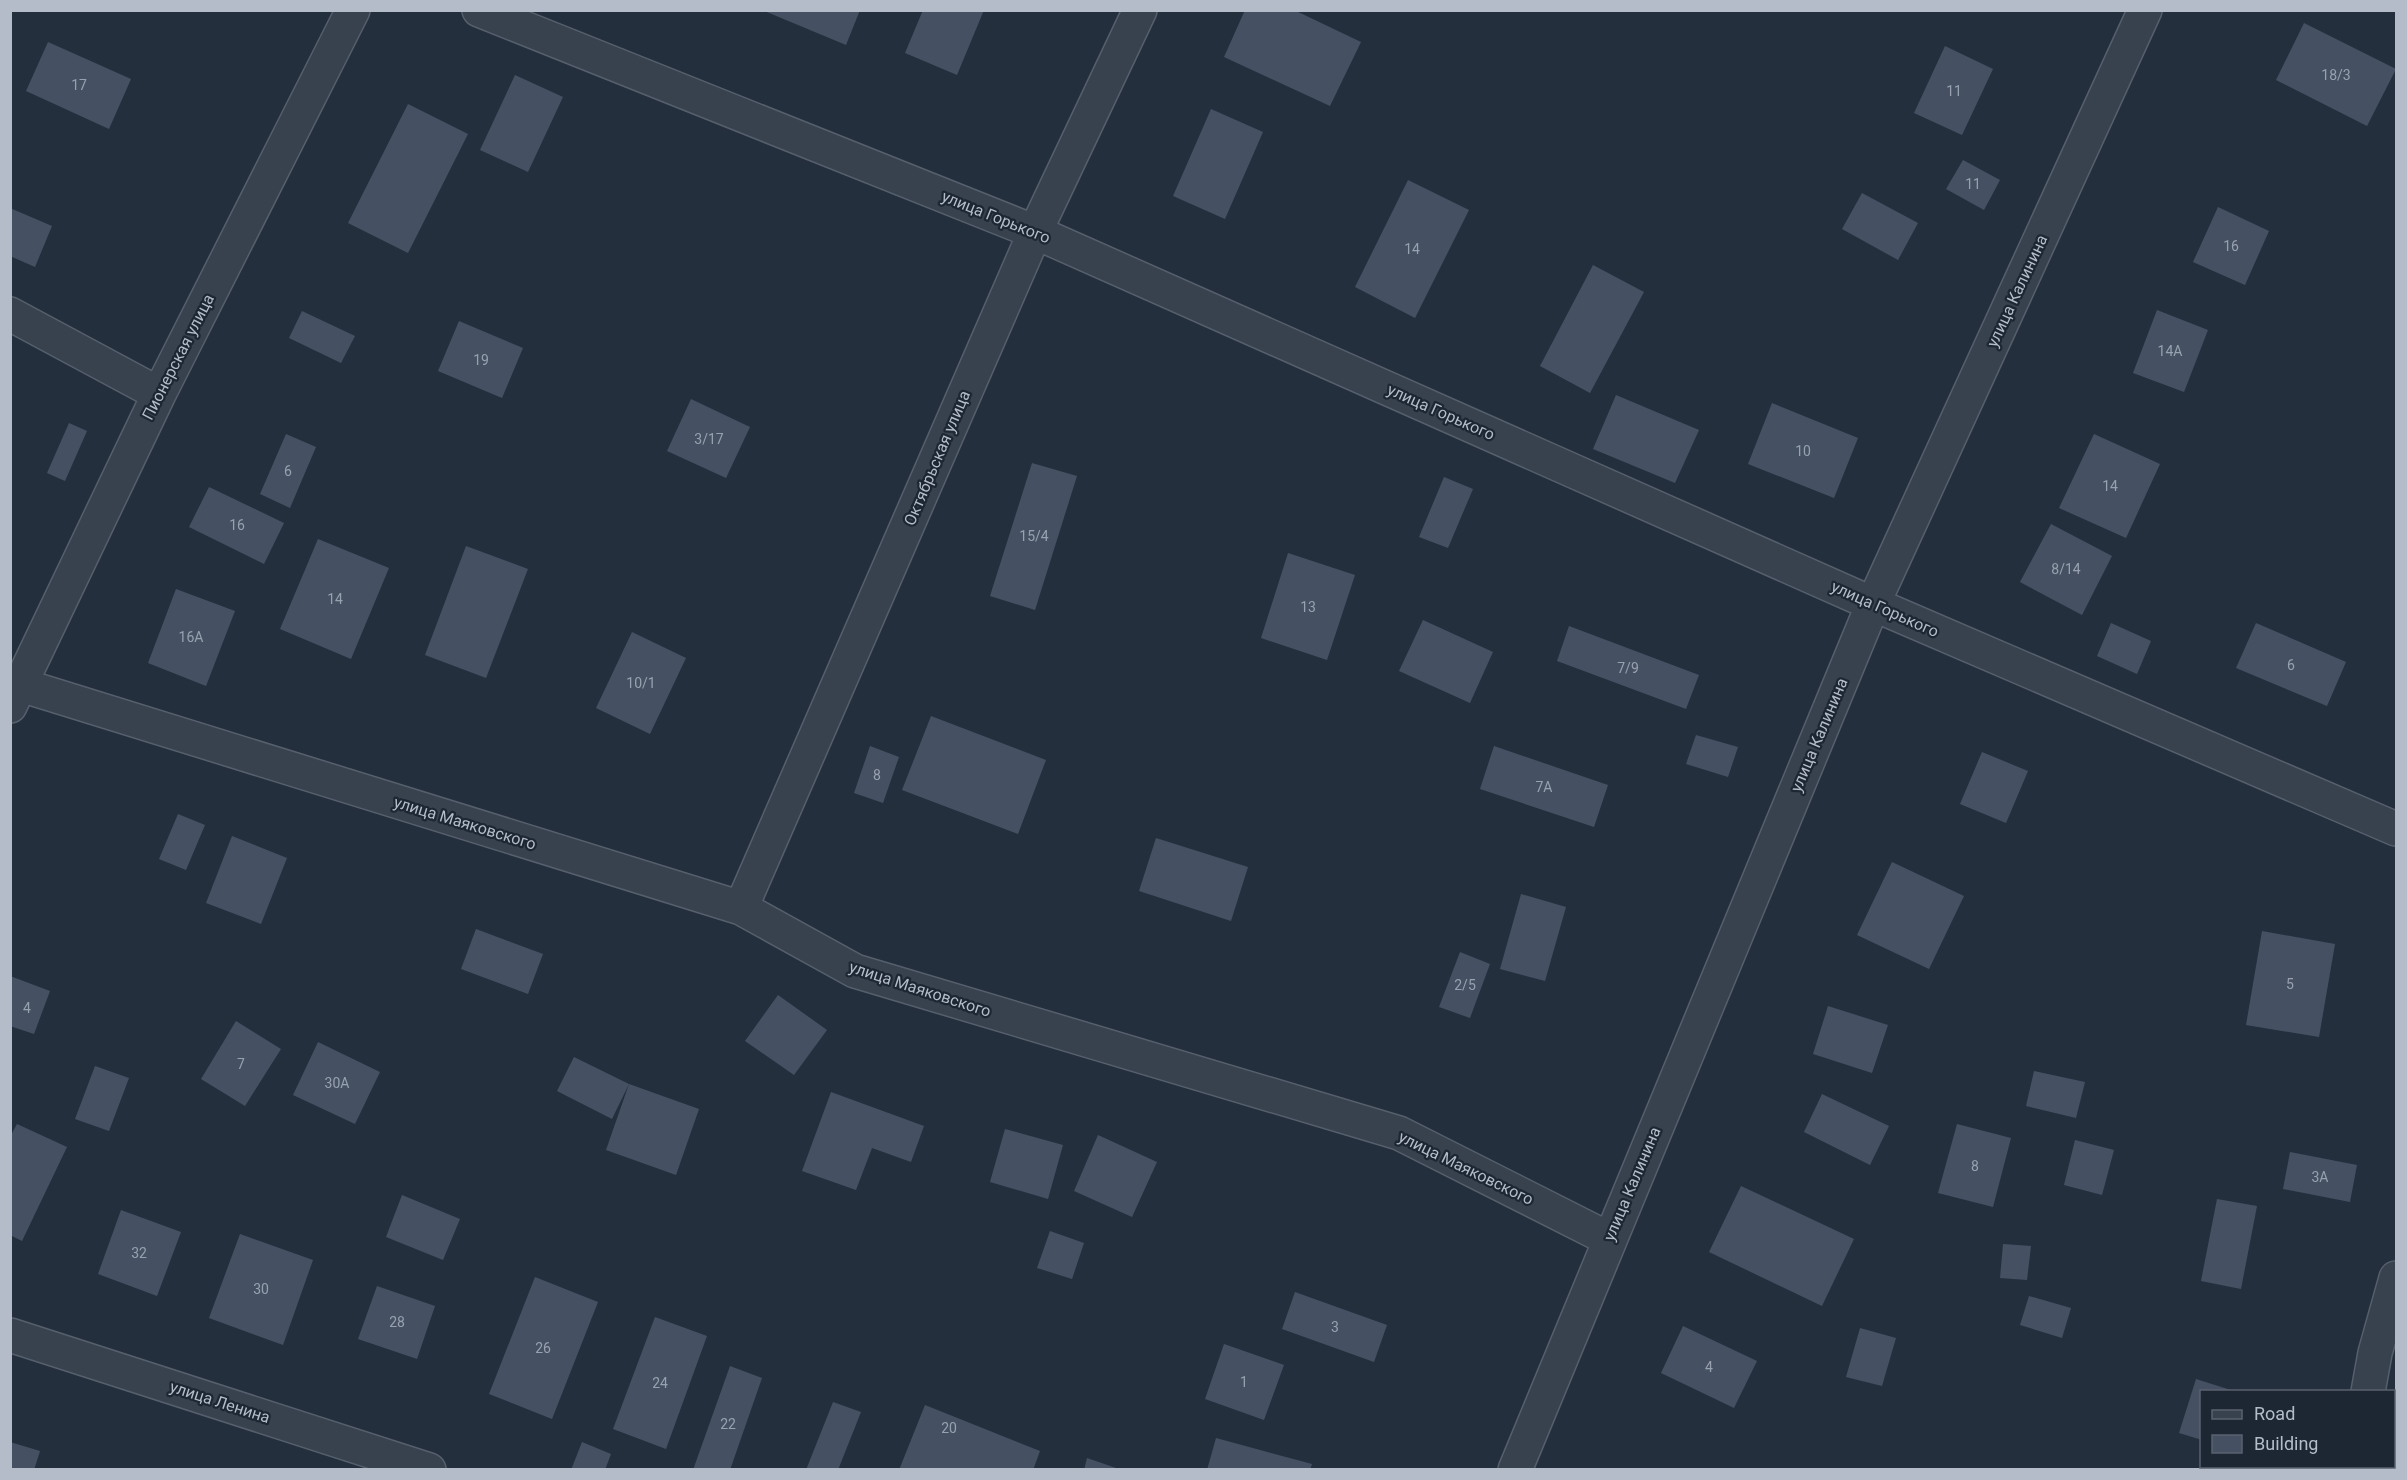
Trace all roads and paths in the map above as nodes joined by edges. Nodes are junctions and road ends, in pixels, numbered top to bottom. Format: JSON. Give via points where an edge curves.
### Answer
{"nodes":[{"id":1,"x":353,"y":10,"type":"edge"},
{"id":2,"x":479,"y":10,"type":"edge"},
{"id":3,"x":1140,"y":10,"type":"edge"},
{"id":4,"x":2145,"y":10,"type":"edge"},
{"id":5,"x":1035,"y":232,"type":"junction"},
{"id":6,"x":10,"y":314,"type":"edge"},
{"id":7,"x":159,"y":394,"type":"junction"},
{"id":8,"x":1873,"y":604,"type":"junction"},
{"id":9,"x":16,"y":696,"type":"edge"},
{"id":10,"x":2397,"y":829,"type":"edge"},
{"id":11,"x":741,"y":908,"type":"junction"},
{"id":12,"x":1609,"y":1239,"type":"junction"},
{"id":13,"x":2397,"y":1278,"type":"edge"},
{"id":14,"x":10,"y":1335,"type":"edge"},
{"id":15,"x":2367,"y":1390,"type":"edge"},
{"id":16,"x":429,"y":1470,"type":"edge"},
{"id":17,"x":1515,"y":1470,"type":"edge"}],
"edges":[{"from":1,"to":7,"type":"street","name":"Пионерская улица"},
{"from":2,"to":5,"type":"street","name":"улица Горького"},
{"from":3,"to":5,"type":"street","name":"Октябрьская улица"},
{"from":4,"to":8,"type":"street","name":"улица Калинина"},
{"from":5,"to":8,"type":"street","name":"улица Горького"},
{"from":5,"to":11,"type":"street","name":"Октябрьская улица"},
{"from":6,"to":7,"type":"street"},
{"from":7,"to":9,"type":"street","name":"Пионерская улица"},
{"from":8,"to":10,"type":"street","name":"улица Горького"},
{"from":8,"to":12,"type":"street","name":"улица Калинина"},
{"from":9,"to":11,"type":"street","name":"улица Маяковского"},
{"from":11,"to":12,"type":"street","name":"улица Маяковского","via":[[855,971],[1399,1134]]},
{"from":12,"to":17,"type":"street","name":"улица Калинина"},
{"from":13,"to":15,"type":"street"},
{"from":14,"to":16,"type":"street","name":"улица Ленина"}]}
